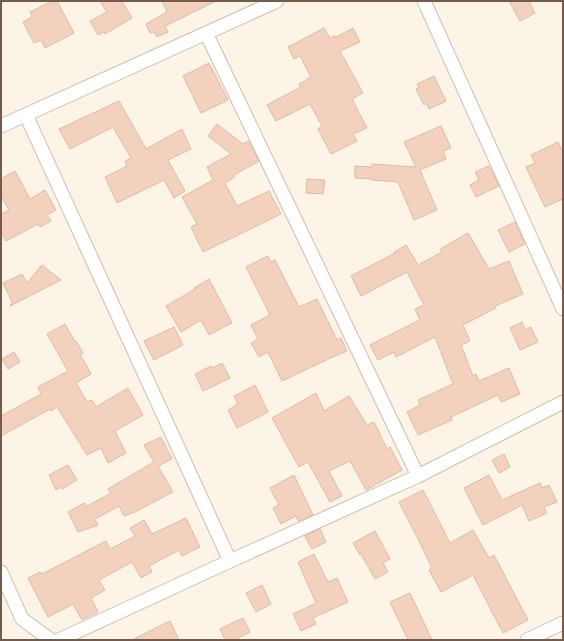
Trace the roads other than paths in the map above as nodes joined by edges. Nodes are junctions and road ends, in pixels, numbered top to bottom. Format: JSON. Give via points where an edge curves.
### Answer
{"nodes":[{"id":1,"x":277,"y":1,"type":"edge"},
{"id":2,"x":424,"y":1,"type":"edge"},
{"id":3,"x":206,"y":33,"type":"junction"},
{"id":4,"x":26,"y":115,"type":"junction"},
{"id":5,"x":1,"y":126,"type":"edge"},
{"id":6,"x":563,"y":309,"type":"edge"},
{"id":7,"x":563,"y":402,"type":"edge"},
{"id":8,"x":418,"y":476,"type":"junction"},
{"id":9,"x":230,"y":561,"type":"junction"},
{"id":10,"x":1,"y":572,"type":"edge"},
{"id":11,"x":563,"y":623,"type":"edge"},
{"id":12,"x":51,"y":640,"type":"edge"},
{"id":13,"x":59,"y":640,"type":"edge"},
{"id":14,"x":528,"y":640,"type":"edge"}],
"edges":[{"from":1,"to":3,"type":"street"},
{"from":2,"to":6,"type":"street"},
{"from":3,"to":4,"type":"street"},
{"from":3,"to":8,"type":"street"},
{"from":4,"to":5,"type":"street"},
{"from":4,"to":9,"type":"street"},
{"from":7,"to":8,"type":"street"},
{"from":8,"to":9,"type":"street"},
{"from":9,"to":13,"type":"street"},
{"from":10,"to":12,"type":"street","via":[[22,619]]},
{"from":11,"to":14,"type":"street"}]}
